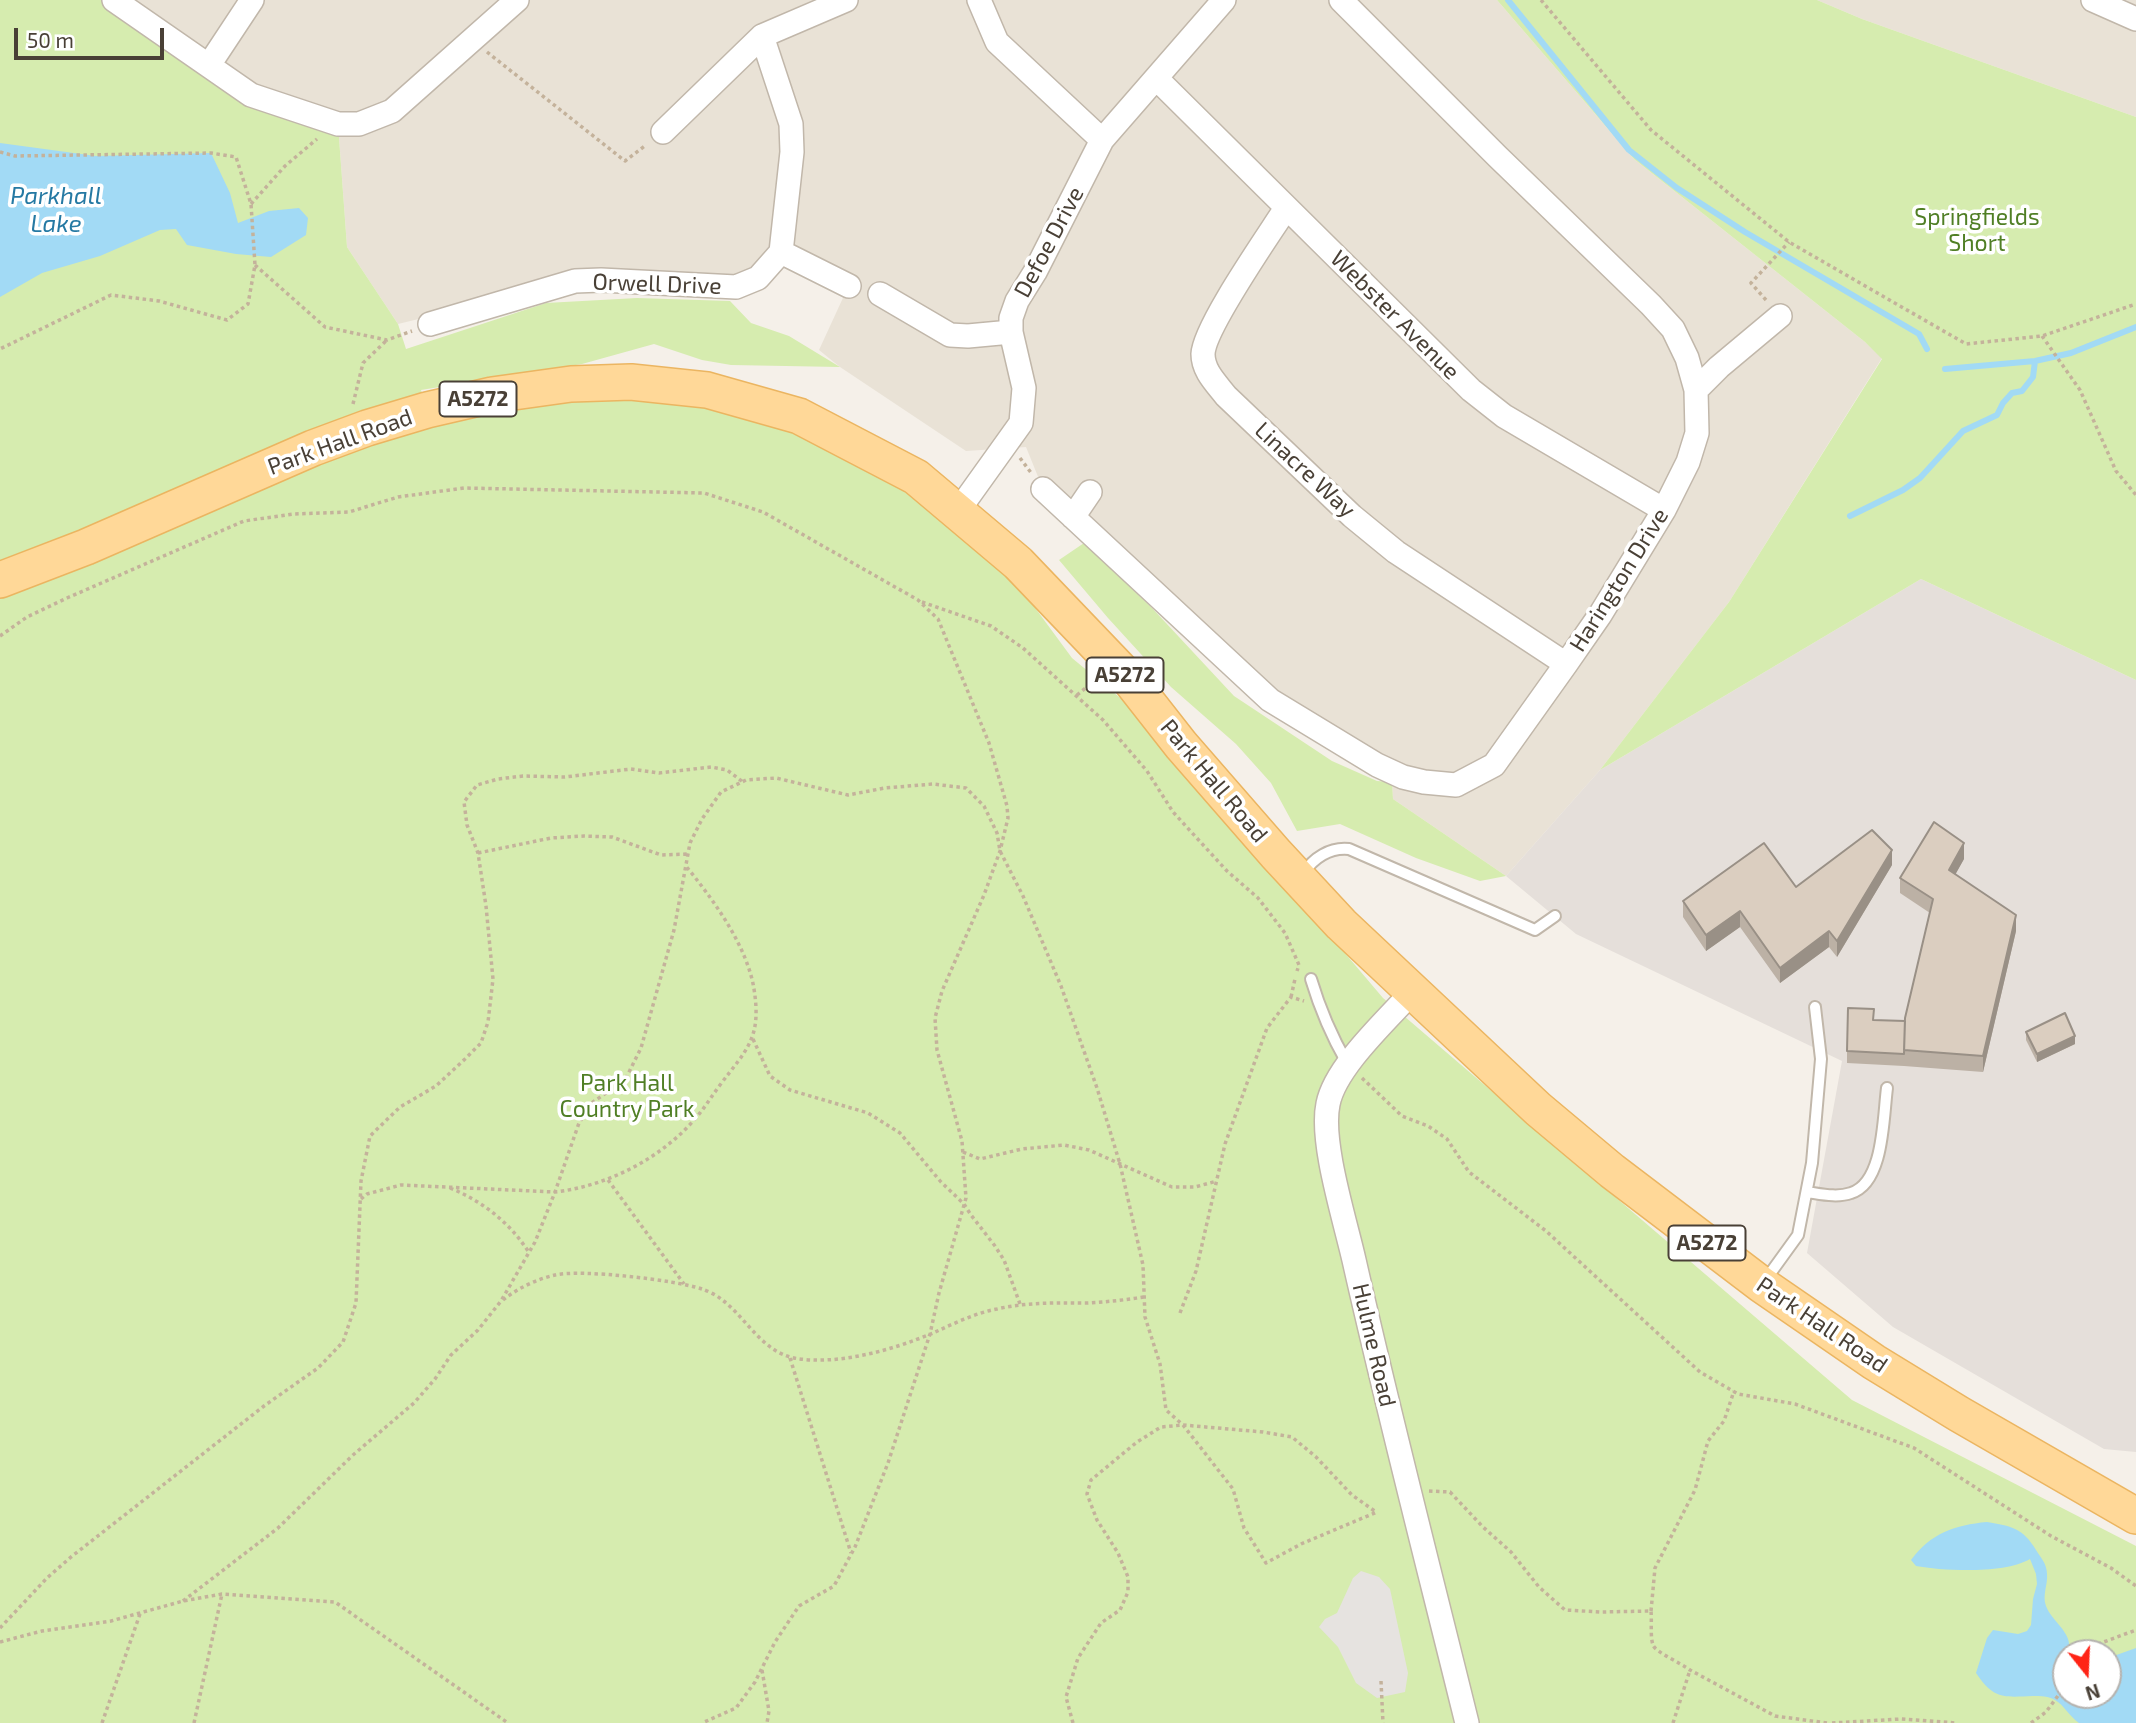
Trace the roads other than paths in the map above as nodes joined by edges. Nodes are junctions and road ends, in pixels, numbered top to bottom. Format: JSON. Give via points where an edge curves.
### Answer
{"nodes":[{"id":1,"x":114,"y":0,"type":"edge"},
{"id":2,"x":252,"y":0,"type":"edge"},
{"id":3,"x":517,"y":0,"type":"edge"},
{"id":4,"x":846,"y":0,"type":"edge"},
{"id":5,"x":979,"y":0,"type":"edge"},
{"id":6,"x":1224,"y":0,"type":"edge"},
{"id":7,"x":1341,"y":0,"type":"edge"},
{"id":8,"x":2093,"y":0,"type":"edge"},
{"id":9,"x":2136,"y":19,"type":"edge"},
{"id":10,"x":762,"y":36,"type":"junction"},
{"id":11,"x":209,"y":65,"type":"junction"},
{"id":12,"x":1157,"y":79,"type":"junction"},
{"id":13,"x":663,"y":132,"type":"road end"},
{"id":14,"x":1102,"y":141,"type":"junction"},
{"id":15,"x":1286,"y":208,"type":"junction"},
{"id":16,"x":781,"y":251,"type":"junction"},
{"id":17,"x":849,"y":286,"type":"dead end"},
{"id":18,"x":880,"y":294,"type":"dead end"},
{"id":19,"x":1780,"y":316,"type":"road end"},
{"id":20,"x":430,"y":324,"type":"road end"},
{"id":21,"x":1011,"y":332,"type":"junction"},
{"id":22,"x":1696,"y":390,"type":"junction"},
{"id":23,"x":1043,"y":489,"type":"road end"},
{"id":24,"x":1090,"y":492,"type":"dead end"},
{"id":25,"x":1664,"y":510,"type":"junction"},
{"id":26,"x":958,"y":511,"type":"junction"},
{"id":27,"x":1073,"y":517,"type":"junction"},
{"id":28,"x":0,"y":580,"type":"edge"},
{"id":29,"x":1566,"y":664,"type":"junction"},
{"id":30,"x":1300,"y":879,"type":"junction"},
{"id":31,"x":1555,"y":916,"type":"dead end"},
{"id":32,"x":1311,"y":979,"type":"dead end"},
{"id":33,"x":1413,"y":991,"type":"junction"},
{"id":34,"x":1815,"y":1007,"type":"dead end"},
{"id":35,"x":1348,"y":1064,"type":"junction"},
{"id":36,"x":1887,"y":1088,"type":"dead end"},
{"id":37,"x":1807,"y":1192,"type":"junction"},
{"id":38,"x":1762,"y":1285,"type":"junction"},
{"id":39,"x":2136,"y":1516,"type":"edge"},
{"id":40,"x":1467,"y":1723,"type":"edge"}],
"edges":[{"from":1,"to":11,"type":"street"},
{"from":2,"to":11,"type":"street"},
{"from":3,"to":11,"type":"street","via":[[392,111],[359,124],[338,124],[251,95]]},
{"from":4,"to":10,"type":"street"},
{"from":5,"to":14,"type":"street","via":[[997,42]]},
{"from":6,"to":12,"type":"street","name":"Defoe Drive"},
{"from":7,"to":22,"type":"street","name":"Harington Drive","via":[[1673,329]]},
{"from":8,"to":9,"type":"street"},
{"from":10,"to":13,"type":"street"},
{"from":10,"to":16,"type":"street","via":[[791,124]]},
{"from":12,"to":14,"type":"street","name":"Defoe Drive"},
{"from":12,"to":15,"type":"street","name":"Webster Avenue"},
{"from":14,"to":21,"type":"street","name":"Defoe Drive","via":[[1017,301]]},
{"from":15,"to":25,"type":"street","name":"Webster Avenue","via":[[1471,390],[1504,416]]},
{"from":15,"to":29,"type":"street","name":"Linacre Way","via":[[1206,341],[1203,352],[1210,375],[1226,396],[1352,516]]},
{"from":16,"to":17,"type":"street"},
{"from":16,"to":20,"type":"street","name":"Orwell Drive","via":[[758,278],[736,287],[575,281]]},
{"from":18,"to":21,"type":"street","via":[[950,335]]},
{"from":19,"to":22,"type":"street"},
{"from":21,"to":26,"type":"street","name":"Defoe Drive","via":[[1024,388],[1021,424]]},
{"from":22,"to":25,"type":"street","name":"Harington Drive","via":[[1697,433]]},
{"from":23,"to":27,"type":"street","name":"Harington Drive"},
{"from":24,"to":27,"type":"street"},
{"from":25,"to":29,"type":"street","name":"Harington Drive"},
{"from":26,"to":28,"type":"main road","name":"Park Hall Road","number":"A5272","via":[[916,477],[809,421],[756,403],[707,390],[631,382],[571,384],[492,395],[357,432]]},
{"from":26,"to":30,"type":"main road","name":"Park Hall Road","number":"A5272","via":[[1018,563],[1111,659]]},
{"from":27,"to":29,"type":"street","name":"Harington Drive","via":[[1270,701],[1403,777],[1456,785],[1494,765]]},
{"from":30,"to":31,"type":"lane","via":[[1316,859],[1339,848],[1349,849],[1535,930]]},
{"from":30,"to":33,"type":"main road","name":"Park Hall Road","number":"A5272"},
{"from":32,"to":35,"type":"lane"},
{"from":33,"to":35,"type":"street","name":"Hulme Road"},
{"from":33,"to":38,"type":"main road","name":"Park Hall Road","number":"A5272","via":[[1538,1109]]},
{"from":34,"to":37,"type":"lane","via":[[1821,1059]]},
{"from":35,"to":40,"type":"street","name":"Hulme Road","via":[[1328,1104],[1328,1145]]},
{"from":36,"to":37,"type":"lane","via":[[1876,1168],[1866,1185],[1836,1195]]},
{"from":37,"to":38,"type":"lane","via":[[1798,1235]]},
{"from":38,"to":39,"type":"main road","name":"Park Hall Road","number":"A5272","via":[[1874,1362]]}]}
